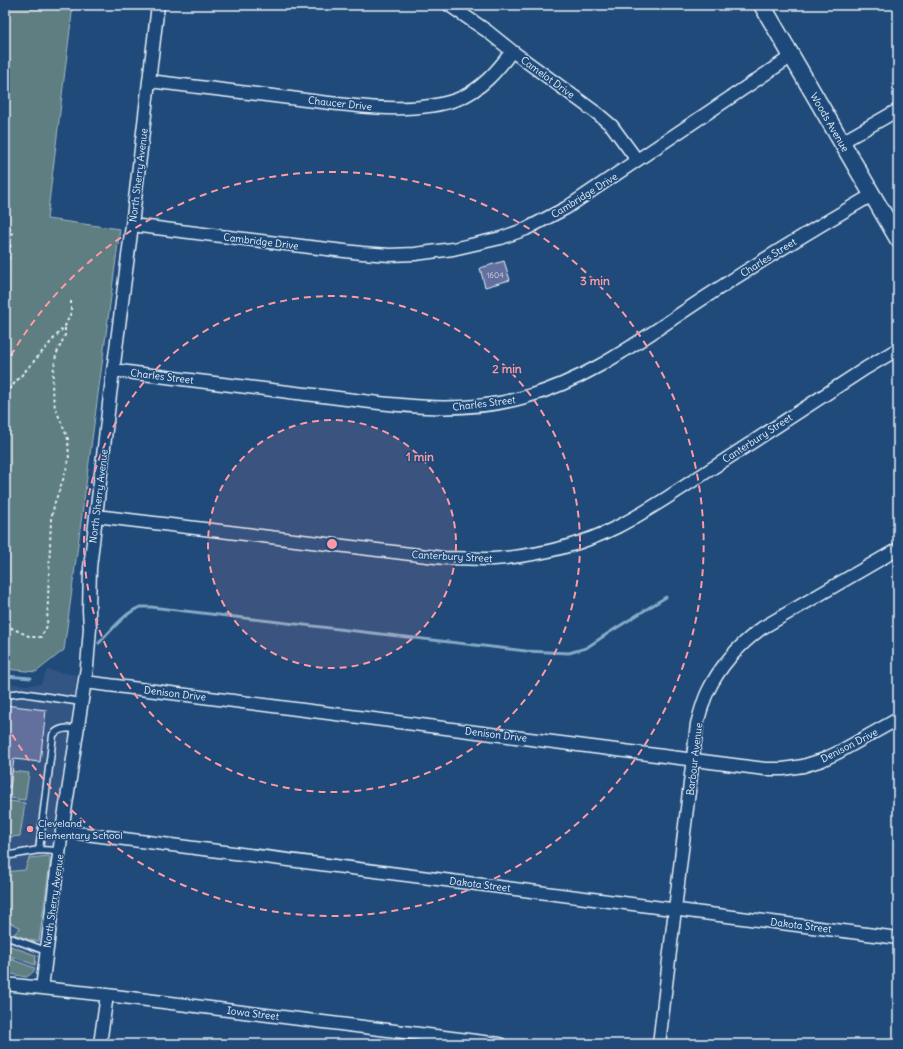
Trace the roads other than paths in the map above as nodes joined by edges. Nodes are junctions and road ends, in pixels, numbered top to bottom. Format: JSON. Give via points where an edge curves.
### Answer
{"nodes":[{"id":1,"x":158,"y":5,"type":"edge"},
{"id":2,"x":449,"y":5,"type":"edge"},
{"id":3,"x":762,"y":5,"type":"edge"},
{"id":4,"x":512,"y":51,"type":"junction"},
{"id":5,"x":792,"y":56,"type":"junction"},
{"id":6,"x":149,"y":81,"type":"junction"},
{"id":7,"x":898,"y":110,"type":"edge"},
{"id":8,"x":842,"y":142,"type":"junction"},
{"id":9,"x":637,"y":160,"type":"junction"},
{"id":10,"x":872,"y":195,"type":"junction"},
{"id":11,"x":132,"y":225,"type":"junction"},
{"id":12,"x":898,"y":239,"type":"edge"},
{"id":13,"x":898,"y":349,"type":"edge"},
{"id":14,"x":113,"y":370,"type":"junction"},
{"id":15,"x":96,"y":516,"type":"junction"},
{"id":16,"x":898,"y":549,"type":"edge"},
{"id":17,"x":85,"y":682,"type":"junction"},
{"id":18,"x":5,"y":695,"type":"edge"},
{"id":19,"x":82,"y":702,"type":"junction"},
{"id":20,"x":898,"y":719,"type":"edge"},
{"id":21,"x":78,"y":729,"type":"junction"},
{"id":22,"x":694,"y":759,"type":"junction"},
{"id":23,"x":62,"y":832,"type":"junction"},
{"id":24,"x":39,"y":850,"type":"junction"},
{"id":25,"x":59,"y":851,"type":"junction"},
{"id":26,"x":5,"y":856,"type":"edge"},
{"id":27,"x":675,"y":909,"type":"junction"},
{"id":28,"x":5,"y":936,"type":"edge"},
{"id":29,"x":898,"y":938,"type":"edge"},
{"id":30,"x":46,"y":951,"type":"junction"},
{"id":31,"x":5,"y":984,"type":"edge"},
{"id":32,"x":42,"y":988,"type":"junction"},
{"id":33,"x":107,"y":995,"type":"junction"},
{"id":34,"x":100,"y":1044,"type":"edge"},
{"id":35,"x":500,"y":1044,"type":"edge"},
{"id":36,"x":659,"y":1044,"type":"edge"}],
"edges":[{"from":1,"to":6,"type":"street","name":"North Sherry Avenue"},
{"from":2,"to":4,"type":"street","name":"Camelot Drive"},
{"from":3,"to":5,"type":"street","name":"Woods Avenue"},
{"from":4,"to":6,"type":"street","name":"Chaucer Drive","via":[[502,65],[480,86],[460,98],[444,103],[403,108],[360,106]]},
{"from":4,"to":9,"type":"street","name":"Camelot Drive","via":[[612,126]]},
{"from":5,"to":8,"type":"street","name":"Woods Avenue"},
{"from":5,"to":9,"type":"street","name":"Cambridge Drive"},
{"from":6,"to":11,"type":"street","name":"North Sherry Avenue"},
{"from":7,"to":8,"type":"street"},
{"from":8,"to":10,"type":"street","name":"Woods Avenue"},
{"from":9,"to":11,"type":"street","name":"Cambridge Drive","via":[[566,208],[526,229],[501,238],[453,249],[390,255],[362,253]]},
{"from":10,"to":12,"type":"street","name":"Woods Avenue"},
{"from":10,"to":14,"type":"street","name":"Charles Street","via":[[733,279],[605,363],[552,388],[512,401],[463,407],[429,407]]},
{"from":11,"to":14,"type":"street","name":"North Sherry Avenue"},
{"from":13,"to":15,"type":"street","name":"Canterbury Street","via":[[640,514],[596,536],[544,552],[493,558],[444,558]]},
{"from":14,"to":15,"type":"street","name":"North Sherry Avenue"},
{"from":15,"to":17,"type":"street","name":"North Sherry Avenue","via":[[90,568],[90,633]]},
{"from":16,"to":22,"type":"street","name":"Barbour Avenue","via":[[762,628],[739,647],[708,691],[697,724]]},
{"from":17,"to":19,"type":"street","name":"North Sherry Avenue"},
{"from":17,"to":22,"type":"street","name":"Denison Drive"},
{"from":18,"to":19,"type":"lane","via":[[22,693]]},
{"from":19,"to":21,"type":"street","name":"North Sherry Avenue"},
{"from":20,"to":22,"type":"street","name":"Denison Drive","via":[[839,752],[803,766],[765,769]]},
{"from":21,"to":23,"type":"street","name":"North Sherry Avenue"},
{"from":21,"to":24,"type":"lane","via":[[62,728],[53,735]]},
{"from":22,"to":27,"type":"street","name":"Barbour Avenue"},
{"from":23,"to":25,"type":"street","name":"North Sherry Avenue"},
{"from":23,"to":27,"type":"street","name":"Dakota Street"},
{"from":24,"to":25,"type":"lane"},
{"from":24,"to":26,"type":"lane"},
{"from":25,"to":30,"type":"street","name":"North Sherry Avenue"},
{"from":27,"to":29,"type":"street","name":"Dakota Street"},
{"from":27,"to":36,"type":"street","name":"Barbour Avenue"},
{"from":28,"to":30,"type":"lane"},
{"from":30,"to":32,"type":"street","name":"North Sherry Avenue"},
{"from":31,"to":32,"type":"street","name":"Iowa Street"},
{"from":32,"to":33,"type":"street","name":"Iowa Street"},
{"from":33,"to":34,"type":"street"},
{"from":33,"to":35,"type":"street","name":"Iowa Street"}]}
